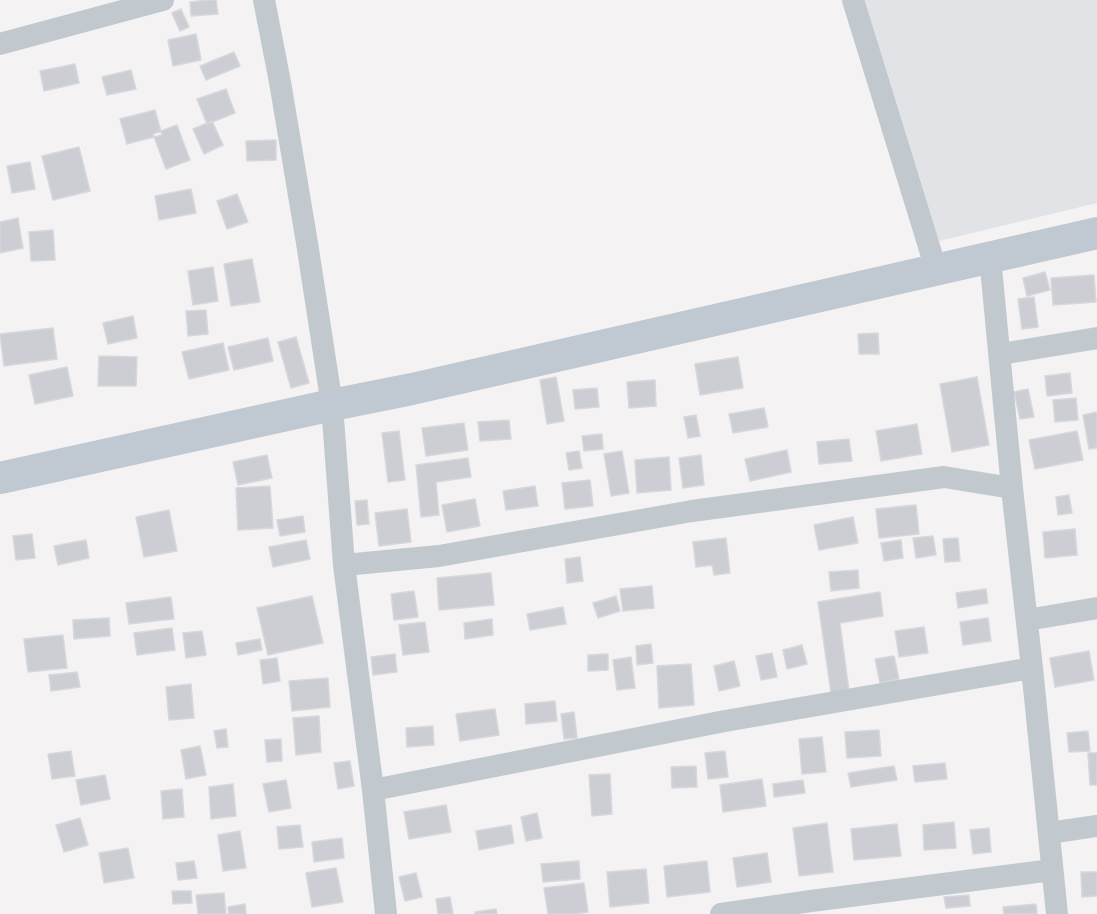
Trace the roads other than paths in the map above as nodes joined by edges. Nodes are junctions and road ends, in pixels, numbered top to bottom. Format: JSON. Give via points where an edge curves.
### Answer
{"nodes":[{"id":1,"x":163,"y":0,"type":"edge"},
{"id":2,"x":264,"y":0,"type":"edge"},
{"id":3,"x":853,"y":0,"type":"edge"},
{"id":4,"x":0,"y":44,"type":"edge"},
{"id":5,"x":1097,"y":233,"type":"edge"},
{"id":6,"x":990,"y":257,"type":"junction"},
{"id":7,"x":936,"y":269,"type":"junction"},
{"id":8,"x":1097,"y":338,"type":"edge"},
{"id":9,"x":1000,"y":354,"type":"junction"},
{"id":10,"x":332,"y":405,"type":"junction"},
{"id":11,"x":0,"y":478,"type":"edge"},
{"id":12,"x":1012,"y":488,"type":"junction"},
{"id":13,"x":344,"y":565,"type":"junction"},
{"id":14,"x":1097,"y":608,"type":"edge"},
{"id":15,"x":1027,"y":620,"type":"junction"},
{"id":16,"x":1032,"y":668,"type":"junction"},
{"id":17,"x":373,"y":790,"type":"junction"},
{"id":18,"x":1097,"y":826,"type":"edge"},
{"id":19,"x":1048,"y":833,"type":"junction"},
{"id":20,"x":1052,"y":870,"type":"junction"},
{"id":21,"x":386,"y":914,"type":"edge"},
{"id":22,"x":721,"y":914,"type":"edge"},
{"id":23,"x":1057,"y":914,"type":"edge"}],
"edges":[{"from":1,"to":4,"type":"street"},
{"from":2,"to":10,"type":"street","via":[[302,208]]},
{"from":3,"to":7,"type":"street"},
{"from":5,"to":6,"type":"street"},
{"from":6,"to":7,"type":"street"},
{"from":6,"to":9,"type":"street"},
{"from":7,"to":10,"type":"street"},
{"from":8,"to":9,"type":"street"},
{"from":9,"to":12,"type":"street"},
{"from":10,"to":11,"type":"street"},
{"from":10,"to":13,"type":"street"},
{"from":12,"to":13,"type":"street","via":[[944,477],[692,511],[439,556]]},
{"from":12,"to":15,"type":"street"},
{"from":13,"to":17,"type":"street"},
{"from":14,"to":15,"type":"street"},
{"from":15,"to":16,"type":"street"},
{"from":16,"to":17,"type":"street","via":[[725,721]]},
{"from":16,"to":19,"type":"street"},
{"from":17,"to":21,"type":"street"},
{"from":18,"to":19,"type":"street"},
{"from":19,"to":20,"type":"street"},
{"from":20,"to":22,"type":"street"},
{"from":20,"to":23,"type":"street"}]}
